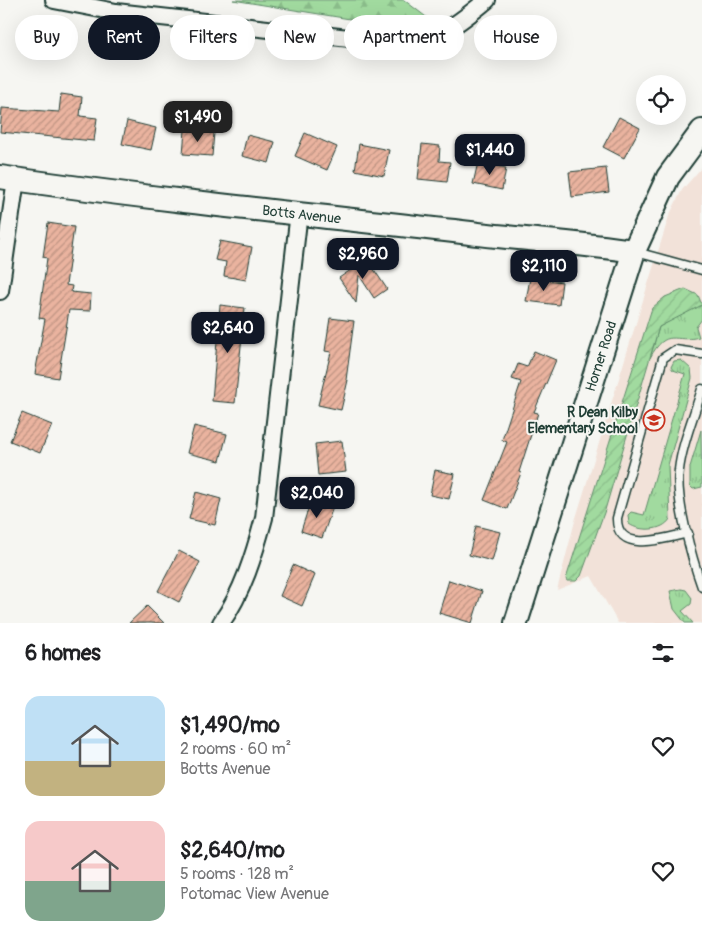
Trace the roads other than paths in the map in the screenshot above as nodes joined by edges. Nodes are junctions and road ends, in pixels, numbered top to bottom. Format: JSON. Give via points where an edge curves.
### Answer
{"nodes":[{"id":1,"x":54,"y":0,"type":"edge"},
{"id":2,"x":488,"y":0,"type":"edge"},
{"id":3,"x":702,"y":131,"type":"edge"},
{"id":4,"x":8,"y":178,"type":"edge"},
{"id":5,"x":299,"y":212,"type":"junction"},
{"id":6,"x":634,"y":251,"type":"junction"},
{"id":7,"x":702,"y":270,"type":"edge"},
{"id":8,"x":0,"y":291,"type":"edge"},
{"id":9,"x":702,"y":354,"type":"edge"},
{"id":10,"x":702,"y":389,"type":"edge"},
{"id":11,"x":688,"y":533,"type":"junction"},
{"id":12,"x":700,"y":575,"type":"edge"},
{"id":13,"x":702,"y":587,"type":"edge"},
{"id":14,"x":221,"y":623,"type":"edge"},
{"id":15,"x":516,"y":623,"type":"edge"}],
"edges":[{"from":1,"to":2,"type":"street","via":[[116,12],[403,44],[426,40],[448,30]]},
{"from":3,"to":6,"type":"street","name":"Horner Road","via":[[668,177]]},
{"from":4,"to":5,"type":"street","name":"Botts Avenue"},
{"from":4,"to":8,"type":"street"},
{"from":5,"to":6,"type":"street","name":"Botts Avenue"},
{"from":5,"to":14,"type":"street","via":[[264,518],[242,586]]},
{"from":6,"to":7,"type":"lane"},
{"from":6,"to":15,"type":"street","name":"Horner Road"},
{"from":9,"to":11,"type":"lane","via":[[675,350],[663,358],[617,518],[619,529],[635,541],[646,542]]},
{"from":10,"to":11,"type":"lane","via":[[679,470],[680,496]]},
{"from":11,"to":12,"type":"lane"},
{"from":12,"to":13,"type":"lane"}]}
